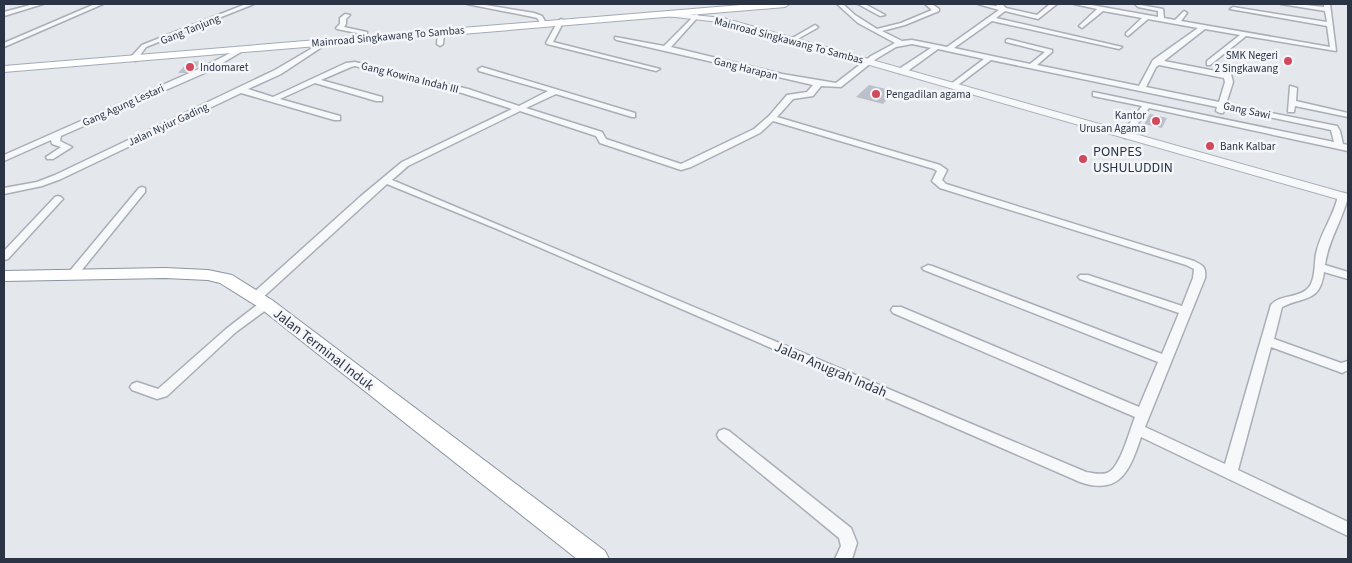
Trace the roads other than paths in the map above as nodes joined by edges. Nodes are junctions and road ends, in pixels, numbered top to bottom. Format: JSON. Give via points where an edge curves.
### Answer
{"nodes":[{"id":1,"x":40,"y":4,"type":"edge"},
{"id":2,"x":98,"y":4,"type":"edge"},
{"id":3,"x":251,"y":4,"type":"edge"},
{"id":4,"x":470,"y":4,"type":"edge"},
{"id":5,"x":785,"y":4,"type":"edge"},
{"id":6,"x":840,"y":4,"type":"edge"},
{"id":7,"x":861,"y":4,"type":"edge"},
{"id":8,"x":928,"y":4,"type":"edge"},
{"id":9,"x":981,"y":4,"type":"edge"},
{"id":10,"x":998,"y":4,"type":"edge"},
{"id":11,"x":1054,"y":4,"type":"edge"},
{"id":12,"x":1077,"y":4,"type":"edge"},
{"id":13,"x":1138,"y":4,"type":"edge"},
{"id":14,"x":1284,"y":4,"type":"edge"},
{"id":15,"x":746,"y":5,"type":"edge"},
{"id":16,"x":1328,"y":7,"type":"edge"},
{"id":17,"x":1101,"y":8,"type":"junction"},
{"id":18,"x":721,"y":9,"type":"junction"},
{"id":19,"x":1004,"y":9,"type":"junction"},
{"id":20,"x":1233,"y":9,"type":"dead end"},
{"id":21,"x":1184,"y":13,"type":"dead end"},
{"id":22,"x":4,"y":14,"type":"edge"},
{"id":23,"x":656,"y":14,"type":"junction"},
{"id":24,"x":347,"y":15,"type":"dead end"},
{"id":25,"x":696,"y":16,"type":"junction"},
{"id":26,"x":882,"y":16,"type":"dead end"},
{"id":27,"x":1146,"y":17,"type":"junction"},
{"id":28,"x":992,"y":19,"type":"junction"},
{"id":29,"x":720,"y":20,"type":"junction"},
{"id":30,"x":1160,"y":20,"type":"junction"},
{"id":31,"x":543,"y":21,"type":"junction"},
{"id":32,"x":561,"y":21,"type":"junction"},
{"id":33,"x":1176,"y":23,"type":"junction"},
{"id":34,"x":1330,"y":25,"type":"junction"},
{"id":35,"x":1082,"y":26,"type":"dead end"},
{"id":36,"x":814,"y":27,"type":"dead end"},
{"id":37,"x":1202,"y":28,"type":"junction"},
{"id":38,"x":876,"y":31,"type":"junction"},
{"id":39,"x":441,"y":32,"type":"junction"},
{"id":40,"x":1128,"y":34,"type":"dead end"},
{"id":41,"x":1244,"y":35,"type":"junction"},
{"id":42,"x":365,"y":36,"type":"junction"},
{"id":43,"x":617,"y":38,"type":"dead end"},
{"id":44,"x":792,"y":40,"type":"junction"},
{"id":45,"x":1008,"y":41,"type":"dead end"},
{"id":46,"x":326,"y":42,"type":"junction"},
{"id":47,"x":901,"y":43,"type":"junction"},
{"id":48,"x":440,"y":44,"type":"dead end"},
{"id":49,"x":4,"y":45,"type":"edge"},
{"id":50,"x":1119,"y":47,"type":"dead end"},
{"id":51,"x":666,"y":48,"type":"junction"},
{"id":52,"x":936,"y":48,"type":"dead end"},
{"id":53,"x":242,"y":49,"type":"junction"},
{"id":54,"x":949,"y":49,"type":"junction"},
{"id":55,"x":990,"y":58,"type":"junction"},
{"id":56,"x":132,"y":59,"type":"junction"},
{"id":57,"x":869,"y":62,"type":"junction"},
{"id":58,"x":1156,"y":62,"type":"junction"},
{"id":59,"x":1210,"y":63,"type":"dead end"},
{"id":60,"x":1030,"y":67,"type":"junction"},
{"id":61,"x":4,"y":69,"type":"edge"},
{"id":62,"x":482,"y":69,"type":"dead end"},
{"id":63,"x":656,"y":69,"type":"dead end"},
{"id":64,"x":902,"y":71,"type":"junction"},
{"id":65,"x":315,"y":81,"type":"junction"},
{"id":66,"x":818,"y":84,"type":"junction"},
{"id":67,"x":954,"y":86,"type":"junction"},
{"id":68,"x":1293,"y":88,"type":"dead end"},
{"id":69,"x":1141,"y":89,"type":"junction"},
{"id":70,"x":241,"y":90,"type":"junction"},
{"id":71,"x":554,"y":91,"type":"junction"},
{"id":72,"x":1096,"y":94,"type":"dead end"},
{"id":73,"x":274,"y":99,"type":"junction"},
{"id":74,"x":379,"y":99,"type":"dead end"},
{"id":75,"x":1292,"y":103,"type":"junction"},
{"id":76,"x":1223,"y":104,"type":"junction"},
{"id":77,"x":1147,"y":105,"type":"junction"},
{"id":78,"x":520,"y":109,"type":"junction"},
{"id":79,"x":632,"y":115,"type":"dead end"},
{"id":80,"x":1348,"y":115,"type":"edge"},
{"id":81,"x":337,"y":118,"type":"dead end"},
{"id":82,"x":772,"y":118,"type":"junction"},
{"id":83,"x":1291,"y":119,"type":"junction"},
{"id":84,"x":1216,"y":120,"type":"junction"},
{"id":85,"x":58,"y":133,"type":"junction"},
{"id":86,"x":1125,"y":135,"type":"junction"},
{"id":87,"x":1338,"y":146,"type":"junction"},
{"id":88,"x":1348,"y":148,"type":"edge"},
{"id":89,"x":50,"y":157,"type":"dead end"},
{"id":90,"x":4,"y":158,"type":"edge"},
{"id":91,"x":385,"y":180,"type":"junction"},
{"id":92,"x":142,"y":190,"type":"dead end"},
{"id":93,"x":4,"y":191,"type":"edge"},
{"id":94,"x":1346,"y":197,"type":"edge"},
{"id":95,"x":58,"y":199,"type":"dead end"},
{"id":96,"x":4,"y":256,"type":"edge"},
{"id":97,"x":1319,"y":267,"type":"junction"},
{"id":98,"x":928,"y":268,"type":"dead end"},
{"id":99,"x":73,"y":274,"type":"junction"},
{"id":100,"x":4,"y":276,"type":"edge"},
{"id":101,"x":1348,"y":276,"type":"edge"},
{"id":102,"x":1084,"y":277,"type":"dead end"},
{"id":103,"x":261,"y":300,"type":"junction"},
{"id":104,"x":896,"y":310,"type":"dead end"},
{"id":105,"x":1184,"y":311,"type":"junction"},
{"id":106,"x":1266,"y":341,"type":"junction"},
{"id":107,"x":1165,"y":360,"type":"junction"},
{"id":108,"x":1348,"y":365,"type":"edge"},
{"id":109,"x":137,"y":387,"type":"dead end"},
{"id":110,"x":1142,"y":414,"type":"junction"},
{"id":111,"x":1137,"y":429,"type":"junction"},
{"id":112,"x":724,"y":435,"type":"dead end"},
{"id":113,"x":1230,"y":472,"type":"junction"},
{"id":114,"x":1348,"y":529,"type":"edge"},
{"id":115,"x":596,"y":559,"type":"edge"},
{"id":116,"x":843,"y":559,"type":"edge"}],
"edges":[{"from":1,"to":22,"type":"street"},
{"from":2,"to":49,"type":"street"},
{"from":3,"to":56,"type":"street","name":"Gang Tanjung","via":[[144,46]]},
{"from":4,"to":31,"type":"street","via":[[534,15]]},
{"from":5,"to":15,"type":"main road"},
{"from":6,"to":38,"type":"street"},
{"from":7,"to":26,"type":"street"},
{"from":8,"to":38,"type":"street","via":[[937,10]]},
{"from":9,"to":19,"type":"street"},
{"from":10,"to":19,"type":"street"},
{"from":11,"to":19,"type":"street","via":[[1039,17]]},
{"from":12,"to":17,"type":"street"},
{"from":13,"to":30,"type":"street","via":[[1161,10]]},
{"from":14,"to":16,"type":"street"},
{"from":15,"to":18,"type":"main road"},
{"from":16,"to":34,"type":"street"},
{"from":17,"to":27,"type":"street"},
{"from":17,"to":35,"type":"street"},
{"from":18,"to":23,"type":"main road"},
{"from":18,"to":29,"type":"main road"},
{"from":19,"to":28,"type":"street"},
{"from":20,"to":34,"type":"street"},
{"from":21,"to":33,"type":"street"},
{"from":23,"to":25,"type":"street","name":"Mainroad Singkawang To Sambas"},
{"from":23,"to":32,"type":"main road","name":"Mainroad Singkawang To Sambas"},
{"from":24,"to":42,"type":"street","via":[[339,28]]},
{"from":25,"to":29,"type":"street","name":"Mainroad Singkawang To Sambas"},
{"from":25,"to":51,"type":"street"},
{"from":27,"to":30,"type":"street"},
{"from":27,"to":40,"type":"street"},
{"from":28,"to":50,"type":"street"},
{"from":28,"to":54,"type":"street"},
{"from":29,"to":44,"type":"street","name":"Mainroad Singkawang To Sambas"},
{"from":30,"to":33,"type":"street"},
{"from":31,"to":32,"type":"main road","name":"Mainroad Singkawang To Sambas"},
{"from":31,"to":39,"type":"main road","name":"Mainroad Singkawang To Sambas"},
{"from":32,"to":63,"type":"street","via":[[549,43]]},
{"from":33,"to":37,"type":"street"},
{"from":34,"to":41,"type":"street","via":[[1334,50]]},
{"from":36,"to":44,"type":"street"},
{"from":37,"to":41,"type":"street"},
{"from":37,"to":58,"type":"street"},
{"from":38,"to":47,"type":"street"},
{"from":39,"to":42,"type":"main road","name":"Mainroad Singkawang To Sambas"},
{"from":39,"to":48,"type":"street"},
{"from":41,"to":59,"type":"street"},
{"from":42,"to":46,"type":"main road","name":"Mainroad Singkawang To Sambas"},
{"from":43,"to":51,"type":"street","name":"Gang Harapan"},
{"from":44,"to":57,"type":"street","name":"Mainroad Singkawang To Sambas"},
{"from":45,"to":60,"type":"street","via":[[1052,49]]},
{"from":46,"to":53,"type":"main road","name":"Mainroad Singkawang To Sambas"},
{"from":46,"to":70,"type":"street","name":"Jalan Nyiur Gading"},
{"from":47,"to":54,"type":"street"},
{"from":47,"to":57,"type":"street","name":"Gang Harapan"},
{"from":51,"to":66,"type":"street","name":"Gang Harapan"},
{"from":52,"to":64,"type":"street"},
{"from":53,"to":56,"type":"main road","name":"Mainroad Singkawang To Sambas"},
{"from":53,"to":85,"type":"street","name":"Gang Agung Lestari","via":[[206,69]]},
{"from":54,"to":55,"type":"street"},
{"from":55,"to":60,"type":"street"},
{"from":55,"to":67,"type":"street"},
{"from":56,"to":61,"type":"main road","name":"Mainroad Singkawang To Sambas"},
{"from":57,"to":64,"type":"street","name":"Mainroad Singkawang To Sambas"},
{"from":57,"to":66,"type":"street","name":"Gang Harapan","via":[[838,85]]},
{"from":58,"to":69,"type":"street"},
{"from":58,"to":76,"type":"street","via":[[1228,76]]},
{"from":60,"to":69,"type":"street","name":"Gang Sawi"},
{"from":62,"to":71,"type":"street"},
{"from":64,"to":67,"type":"street","name":"Mainroad Singkawang To Sambas"},
{"from":65,"to":73,"type":"street","name":"Gang Kowina Indah III"},
{"from":65,"to":74,"type":"street"},
{"from":65,"to":78,"type":"street","name":"Gang Kowina Indah III","via":[[355,64],[434,82]]},
{"from":66,"to":82,"type":"street","name":"Gang Kowina Indah III","via":[[810,94],[790,97]]},
{"from":67,"to":86,"type":"street","name":"Mainroad Singkawang To Sambas"},
{"from":68,"to":75,"type":"street"},
{"from":69,"to":76,"type":"street","name":"Gang Sawi"},
{"from":70,"to":73,"type":"street"},
{"from":70,"to":93,"type":"street","name":"Jalan Nyiur Gading","via":[[48,181]]},
{"from":71,"to":78,"type":"street"},
{"from":71,"to":79,"type":"street"},
{"from":72,"to":77,"type":"street"},
{"from":73,"to":81,"type":"street"},
{"from":75,"to":80,"type":"street"},
{"from":75,"to":83,"type":"street"},
{"from":76,"to":83,"type":"street","name":"Gang Sawi"},
{"from":76,"to":84,"type":"street"},
{"from":77,"to":84,"type":"street"},
{"from":77,"to":86,"type":"street"},
{"from":78,"to":82,"type":"street","name":"Gang Kowina Indah III","via":[[599,134],[603,141],[681,167],[757,131]]},
{"from":78,"to":91,"type":"street","via":[[412,159]]},
{"from":82,"to":105,"type":"street","name":"Jalan Anugrah Indah","via":[[940,168],[937,182],[943,186],[1195,265],[1201,272]]},
{"from":83,"to":87,"type":"street","name":"Gang Sawi","via":[[1334,128]]},
{"from":84,"to":87,"type":"street"},
{"from":85,"to":89,"type":"street","via":[[55,142],[68,147]]},
{"from":85,"to":90,"type":"street","name":"Gang Agung Lestari"},
{"from":86,"to":94,"type":"street","name":"Mainroad Singkawang To Sambas"},
{"from":87,"to":88,"type":"street"},
{"from":91,"to":103,"type":"street"},
{"from":91,"to":111,"type":"street","name":"Jalan Anugrah Indah","via":[[1078,476],[1104,480],[1116,475],[1128,455]]},
{"from":92,"to":99,"type":"street"},
{"from":94,"to":97,"type":"street","via":[[1322,250]]},
{"from":95,"to":96,"type":"street"},
{"from":97,"to":101,"type":"street"},
{"from":97,"to":106,"type":"street","via":[[1313,290],[1277,305]]},
{"from":98,"to":107,"type":"street"},
{"from":99,"to":100,"type":"main road","name":"Jalan Terminal Induk"},
{"from":99,"to":103,"type":"main road","name":"Jalan Terminal Induk","via":[[166,272],[208,275],[226,279]]},
{"from":102,"to":105,"type":"street"},
{"from":103,"to":109,"type":"street","via":[[162,393]]},
{"from":103,"to":115,"type":"main road","name":"Jalan Terminal Induk"},
{"from":104,"to":110,"type":"street"},
{"from":105,"to":107,"type":"street","name":"Jalan Anugrah Indah"},
{"from":106,"to":108,"type":"street","via":[[1342,368]]},
{"from":106,"to":113,"type":"street"},
{"from":107,"to":110,"type":"street","name":"Jalan Anugrah Indah"},
{"from":110,"to":111,"type":"street","name":"Jalan Anugrah Indah"},
{"from":111,"to":113,"type":"street"},
{"from":112,"to":116,"type":"street","via":[[844,534],[850,541],[849,551]]},
{"from":113,"to":114,"type":"street"}]}
